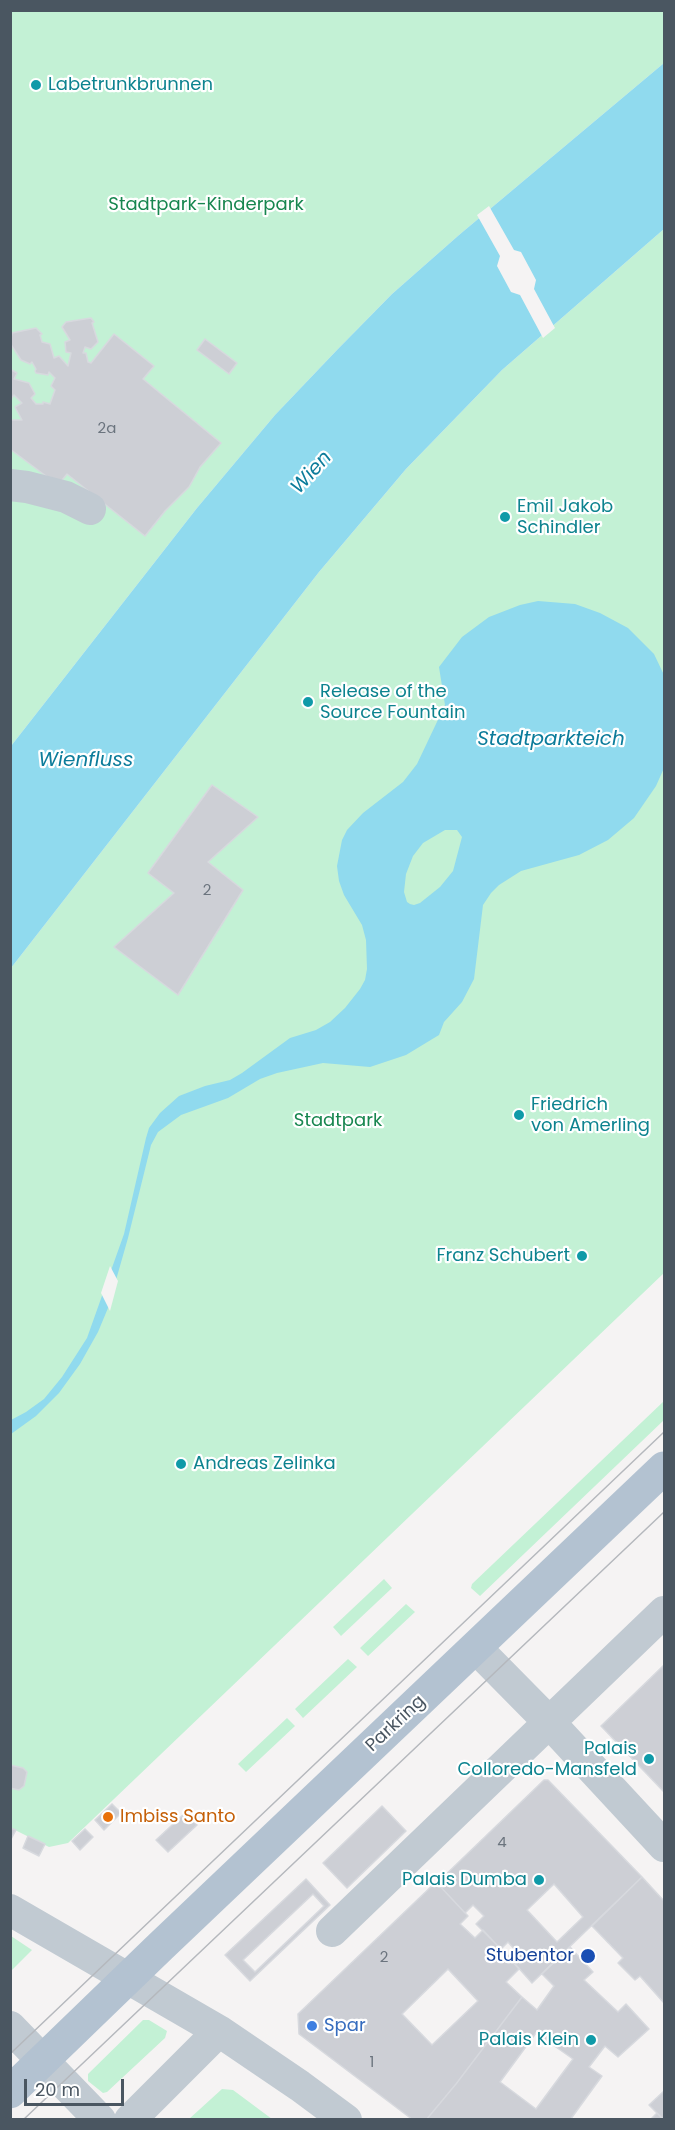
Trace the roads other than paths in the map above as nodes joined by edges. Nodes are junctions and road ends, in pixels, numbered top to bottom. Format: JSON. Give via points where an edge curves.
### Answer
{"nodes":[{"id":1,"x":10,"y":485,"type":"edge"},
{"id":2,"x":90,"y":509,"type":"dead end"},
{"id":3,"x":664,"y":1468,"type":"edge"},
{"id":4,"x":664,"y":1612,"type":"edge"},
{"id":5,"x":476,"y":1648,"type":"junction"},
{"id":6,"x":549,"y":1722,"type":"junction"},
{"id":7,"x":664,"y":1846,"type":"edge"},
{"id":8,"x":10,"y":1910,"type":"edge"},
{"id":9,"x":332,"y":1931,"type":"dead end"},
{"id":10,"x":127,"y":1979,"type":"junction"},
{"id":11,"x":10,"y":2026,"type":"edge"},
{"id":12,"x":219,"y":2031,"type":"junction"},
{"id":13,"x":43,"y":2061,"type":"junction"},
{"id":14,"x":10,"y":2092,"type":"edge"},
{"id":15,"x":100,"y":2120,"type":"edge"},
{"id":16,"x":130,"y":2120,"type":"edge"},
{"id":17,"x":346,"y":2120,"type":"edge"}],
"edges":[{"from":1,"to":2,"type":"street","via":[[66,497]]},
{"from":3,"to":5,"type":"main road","name":"Parkring"},
{"from":4,"to":6,"type":"street"},
{"from":5,"to":6,"type":"street"},
{"from":5,"to":10,"type":"main road","name":"Parkring"},
{"from":6,"to":7,"type":"street"},
{"from":6,"to":9,"type":"street"},
{"from":8,"to":10,"type":"street"},
{"from":10,"to":12,"type":"street"},
{"from":10,"to":13,"type":"main road","name":"Parkring"},
{"from":11,"to":13,"type":"street"},
{"from":12,"to":16,"type":"street"},
{"from":12,"to":17,"type":"street"},
{"from":13,"to":14,"type":"main road","name":"Parkring"},
{"from":13,"to":15,"type":"street"}]}
